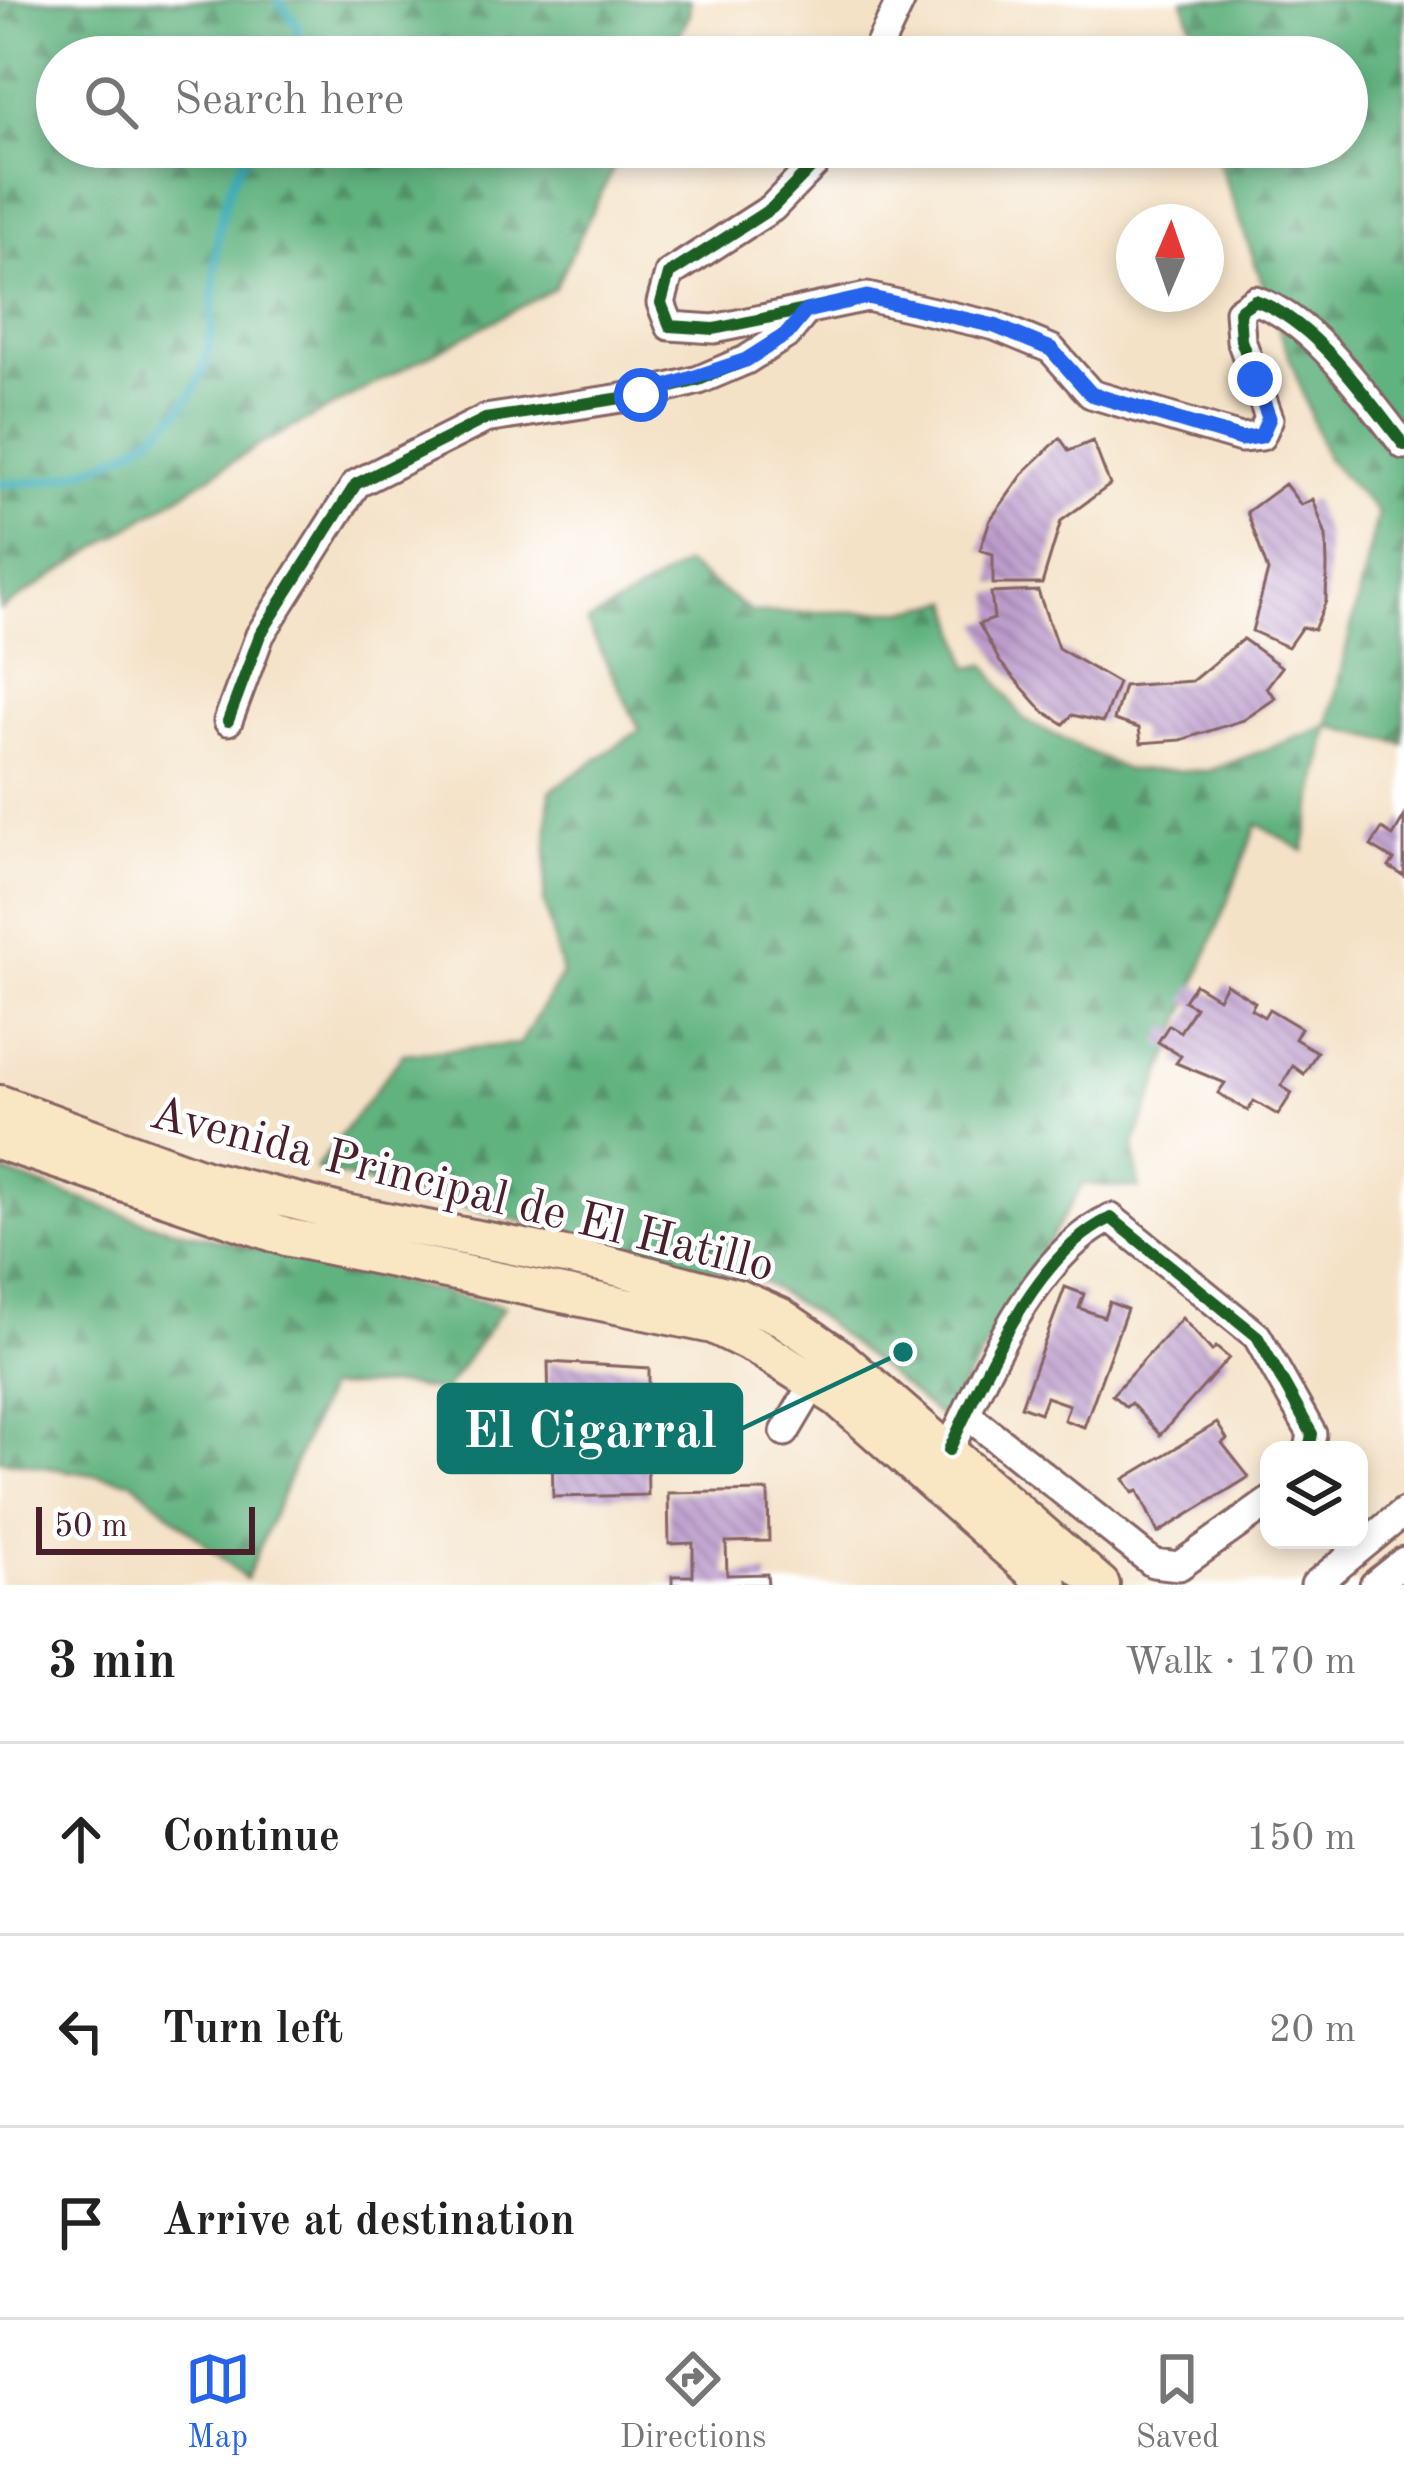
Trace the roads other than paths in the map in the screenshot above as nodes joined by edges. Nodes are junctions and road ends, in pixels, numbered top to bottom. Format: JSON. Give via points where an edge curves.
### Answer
{"nodes":[{"id":1,"x":901,"y":0,"type":"edge"},
{"id":2,"x":884,"y":36,"type":"edge"},
{"id":3,"x":811,"y":168,"type":"edge"},
{"id":4,"x":806,"y":311,"type":"junction"},
{"id":5,"x":1404,"y":445,"type":"edge"},
{"id":6,"x":229,"y":721,"type":"dead end"},
{"id":7,"x":0,"y":1104,"type":"edge"},
{"id":8,"x":0,"y":1142,"type":"edge"},
{"id":9,"x":814,"y":1383,"type":"junction"},
{"id":10,"x":966,"y":1414,"type":"junction"},
{"id":11,"x":785,"y":1432,"type":"dead end"},
{"id":12,"x":1311,"y":1441,"type":"edge"},
{"id":13,"x":950,"y":1450,"type":"junction"},
{"id":14,"x":1260,"y":1508,"type":"edge"},
{"id":15,"x":1404,"y":1512,"type":"edge"},
{"id":16,"x":1404,"y":1561,"type":"edge"},
{"id":17,"x":1049,"y":1585,"type":"edge"},
{"id":18,"x":1101,"y":1585,"type":"edge"},
{"id":19,"x":1315,"y":1585,"type":"edge"},
{"id":20,"x":1374,"y":1585,"type":"edge"}],
"edges":[{"from":1,"to":2,"type":"street"},
{"from":3,"to":4,"type":"street","via":[[772,208],[669,274],[661,303],[670,326],[692,331]]},
{"from":4,"to":5,"type":"street","via":[[867,297],[995,326],[1051,349],[1091,394],[1241,439],[1261,436],[1269,418],[1241,340],[1239,310],[1255,300],[1280,310]]},
{"from":4,"to":6,"type":"street","via":[[787,334],[699,380],[485,419],[356,484],[260,635]]},
{"from":7,"to":13,"type":"main road","name":"Avenida Principal de El Hatillo","via":[[205,1179],[740,1298],[839,1357]]},
{"from":8,"to":9,"type":"main road","name":"Avenida Principal de El Hatillo","via":[[286,1237],[713,1325]]},
{"from":9,"to":11,"type":"street"},
{"from":9,"to":17,"type":"main road","name":"Avenida Principal de El Hatillo"},
{"from":10,"to":12,"type":"street","via":[[1051,1267],[1080,1232],[1111,1218],[1257,1336]]},
{"from":10,"to":13,"type":"street"},
{"from":10,"to":14,"type":"street","via":[[1153,1563],[1179,1566]]},
{"from":13,"to":18,"type":"main road","name":"Avenida Principal de El Hatillo"},
{"from":15,"to":19,"type":"street"},
{"from":16,"to":20,"type":"street"}]}
